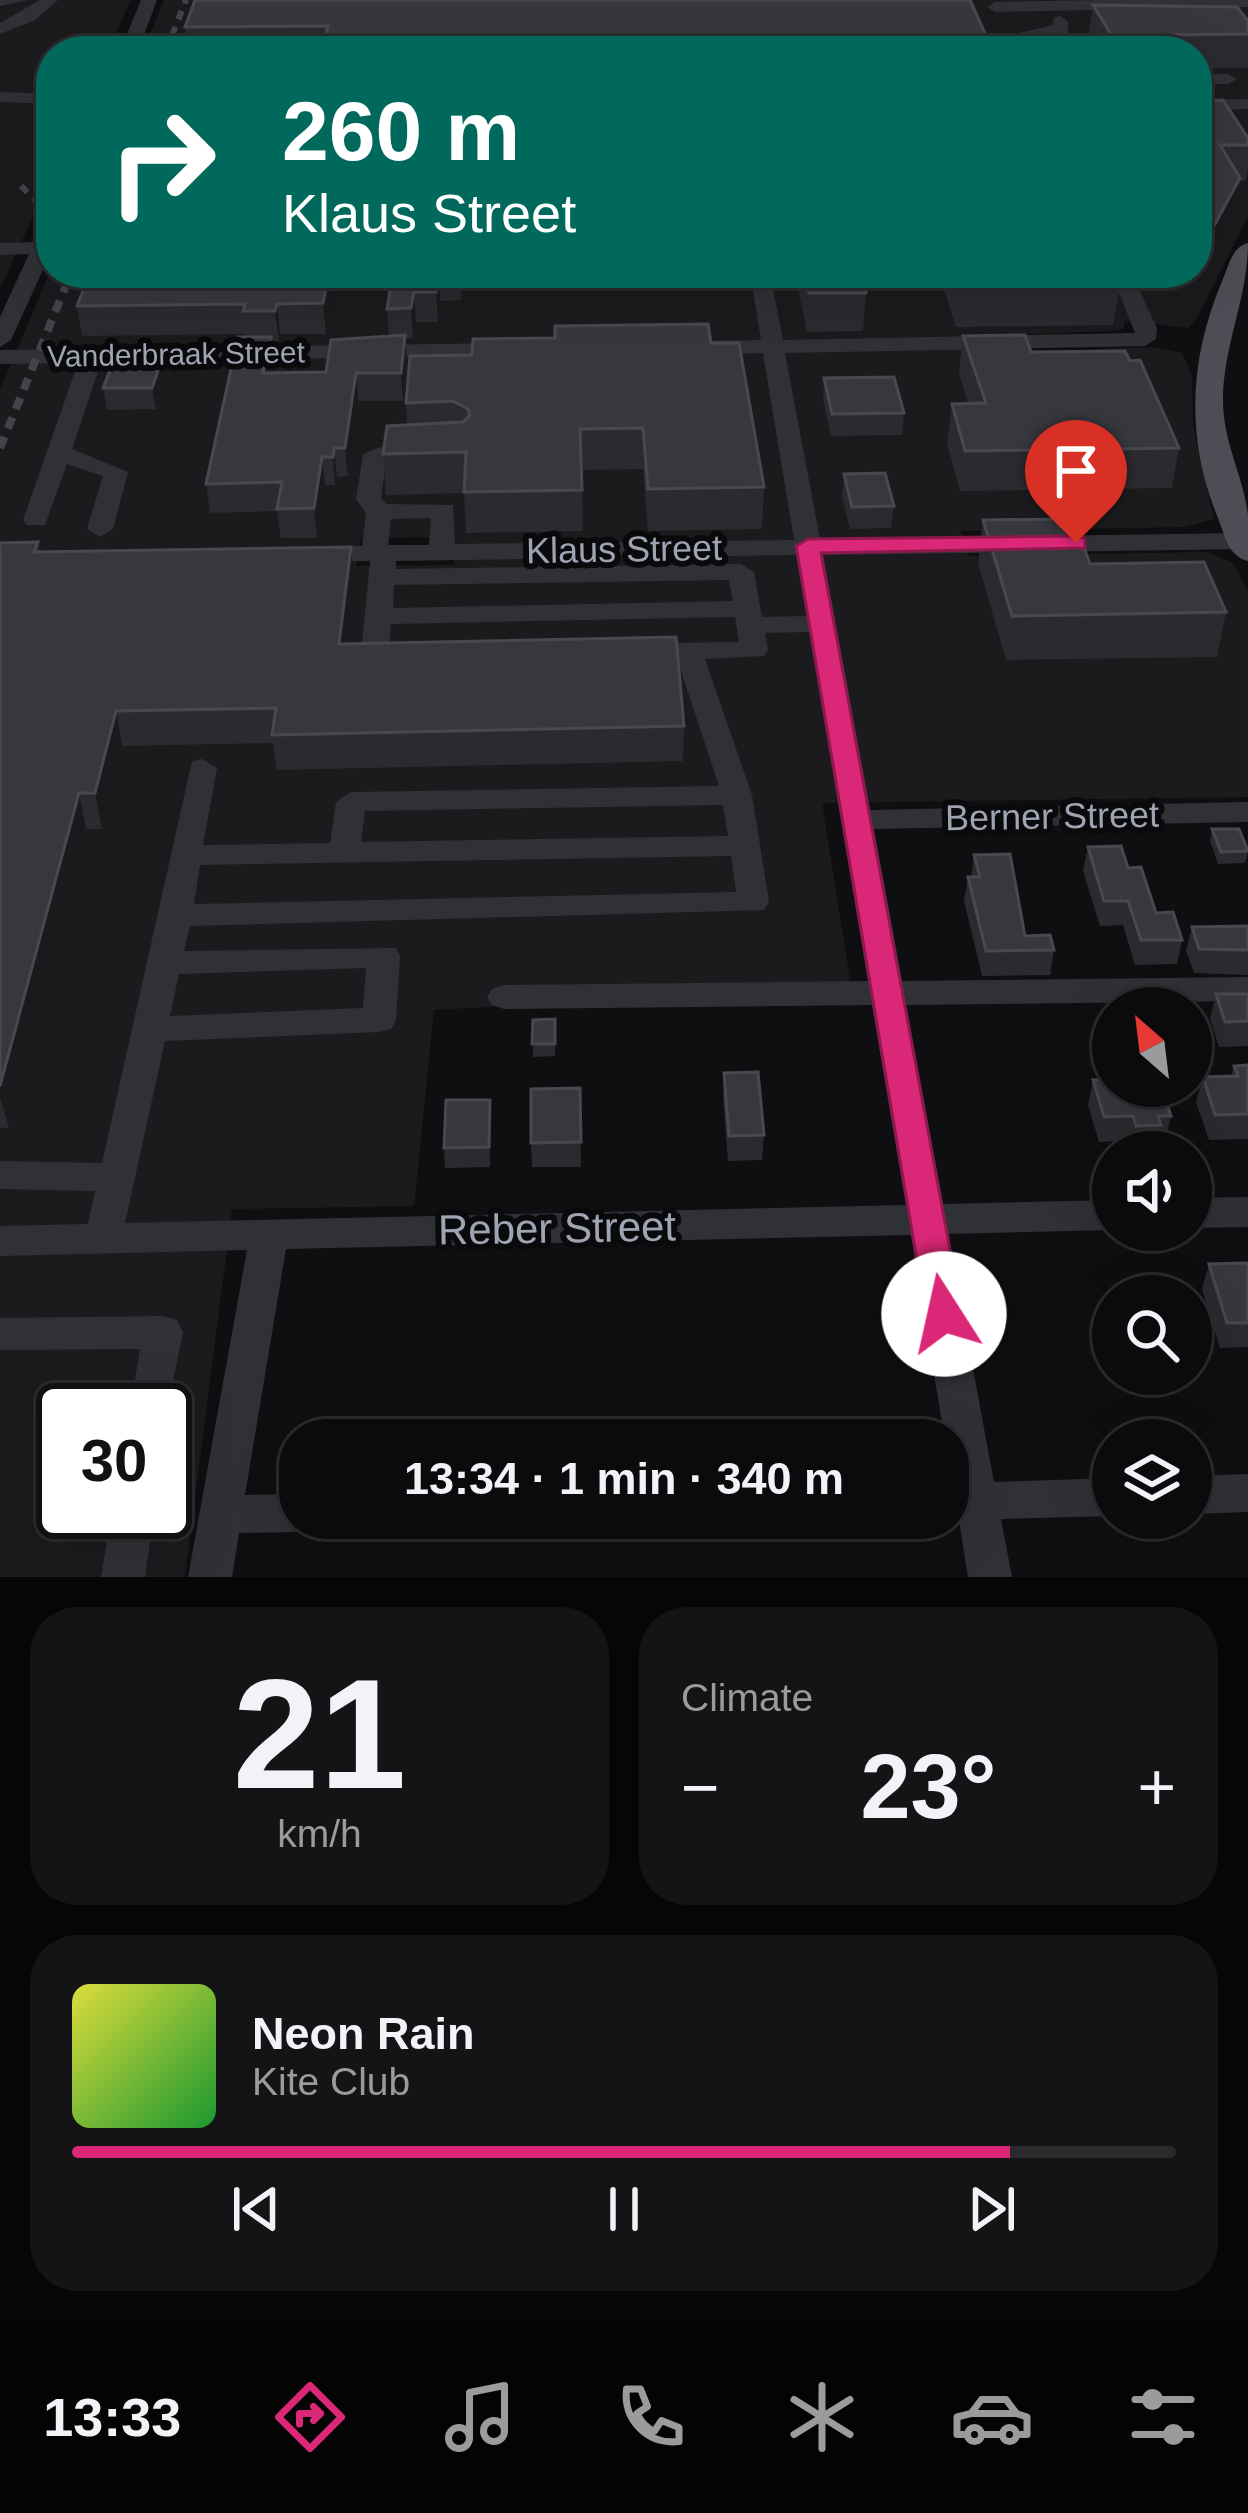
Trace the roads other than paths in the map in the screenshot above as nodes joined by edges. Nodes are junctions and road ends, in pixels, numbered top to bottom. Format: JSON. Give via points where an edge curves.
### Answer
{"nodes":[{"id":1,"x":21,"y":0,"type":"edge"},
{"id":2,"x":50,"y":0,"type":"edge"},
{"id":3,"x":149,"y":0,"type":"edge"},
{"id":4,"x":0,"y":1,"type":"edge"},
{"id":5,"x":1248,"y":2,"type":"edge"},
{"id":6,"x":994,"y":3,"type":"edge"},
{"id":7,"x":1202,"y":3,"type":"edge"},
{"id":8,"x":1046,"y":6,"type":"junction"},
{"id":9,"x":1060,"y":21,"type":"junction"},
{"id":10,"x":0,"y":29,"type":"edge"},
{"id":11,"x":135,"y":36,"type":"edge"},
{"id":12,"x":1010,"y":36,"type":"edge"},
{"id":13,"x":1040,"y":36,"type":"edge"},
{"id":14,"x":1212,"y":79,"type":"edge"},
{"id":15,"x":1228,"y":79,"type":"dead end"},
{"id":16,"x":0,"y":98,"type":"edge"},
{"id":17,"x":36,"y":99,"type":"edge"},
{"id":18,"x":1212,"y":103,"type":"edge"},
{"id":19,"x":1248,"y":104,"type":"edge"},
{"id":20,"x":36,"y":241,"type":"edge"},
{"id":21,"x":0,"y":249,"type":"edge"},
{"id":22,"x":1248,"y":251,"type":"edge"},
{"id":23,"x":36,"y":261,"type":"edge"},
{"id":24,"x":0,"y":272,"type":"edge"},
{"id":25,"x":31,"y":272,"type":"junction"},
{"id":26,"x":763,"y":288,"type":"edge"},
{"id":27,"x":1128,"y":288,"type":"edge"},
{"id":28,"x":10,"y":297,"type":"edge"},
{"id":29,"x":0,"y":340,"type":"edge"},
{"id":30,"x":773,"y":347,"type":"junction"},
{"id":31,"x":679,"y":348,"type":"edge"},
{"id":32,"x":538,"y":350,"type":"edge"},
{"id":33,"x":92,"y":355,"type":"junction"},
{"id":34,"x":0,"y":357,"type":"edge"},
{"id":35,"x":59,"y":453,"type":"junction"},
{"id":36,"x":456,"y":453,"type":"edge"},
{"id":37,"x":379,"y":512,"type":"junction"},
{"id":38,"x":36,"y":520,"type":"dead end"},
{"id":39,"x":100,"y":529,"type":"dead end"},
{"id":40,"x":1247,"y":544,"type":"edge"},
{"id":41,"x":808,"y":546,"type":"junction"},
{"id":42,"x":442,"y":552,"type":"junction"},
{"id":43,"x":280,"y":554,"type":"edge"},
{"id":44,"x":380,"y":561,"type":"junction"},
{"id":45,"x":378,"y":616,"type":"junction"},
{"id":46,"x":749,"y":617,"type":"junction"},
{"id":47,"x":821,"y":624,"type":"junction"},
{"id":48,"x":688,"y":650,"type":"junction"},
{"id":49,"x":644,"y":651,"type":"edge"},
{"id":50,"x":442,"y":653,"type":"edge"},
{"id":51,"x":202,"y":768,"type":"dead end"},
{"id":52,"x":736,"y":795,"type":"junction"},
{"id":53,"x":1248,"y":812,"type":"edge"},
{"id":54,"x":856,"y":820,"type":"junction"},
{"id":55,"x":746,"y":846,"type":"junction"},
{"id":56,"x":344,"y":853,"type":"junction"},
{"id":57,"x":186,"y":855,"type":"junction"},
{"id":58,"x":176,"y":915,"type":"junction"},
{"id":59,"x":165,"y":963,"type":"junction"},
{"id":60,"x":1248,"y":989,"type":"edge"},
{"id":61,"x":885,"y":995,"type":"junction"},
{"id":62,"x":504,"y":997,"type":"dead end"},
{"id":63,"x":150,"y":1029,"type":"junction"},
{"id":64,"x":0,"y":1174,"type":"edge"},
{"id":65,"x":117,"y":1177,"type":"junction"},
{"id":66,"x":1248,"y":1211,"type":"edge"},
{"id":67,"x":1212,"y":1212,"type":"edge"},
{"id":68,"x":1092,"y":1216,"type":"edge"},
{"id":69,"x":927,"y":1220,"type":"junction"},
{"id":70,"x":268,"y":1234,"type":"junction"},
{"id":71,"x":103,"y":1239,"type":"junction"},
{"id":72,"x":0,"y":1241,"type":"edge"},
{"id":73,"x":0,"y":1334,"type":"edge"},
{"id":74,"x":154,"y":1383,"type":"edge"},
{"id":75,"x":952,"y":1419,"type":"edge"},
{"id":76,"x":1248,"y":1493,"type":"edge"},
{"id":77,"x":1212,"y":1494,"type":"edge"},
{"id":78,"x":1092,"y":1498,"type":"edge"},
{"id":79,"x":969,"y":1502,"type":"edge"},
{"id":80,"x":279,"y":1513,"type":"edge"},
{"id":81,"x":220,"y":1514,"type":"junction"},
{"id":82,"x":969,"y":1519,"type":"edge"},
{"id":83,"x":129,"y":1539,"type":"edge"},
{"id":84,"x":123,"y":1577,"type":"edge"},
{"id":85,"x":210,"y":1577,"type":"edge"},
{"id":86,"x":990,"y":1577,"type":"edge"}],
"edges":[{"from":1,"to":4,"type":"street"},
{"from":2,"to":10,"type":"street"},
{"from":3,"to":11,"type":"street"},
{"from":5,"to":7,"type":"street"},
{"from":6,"to":8,"type":"street"},
{"from":6,"to":12,"type":"street"},
{"from":7,"to":8,"type":"street"},
{"from":7,"to":9,"type":"street","via":[[1216,17]]},
{"from":8,"to":9,"type":"street"},
{"from":9,"to":13,"type":"street","via":[[1063,29]]},
{"from":14,"to":15,"type":"street"},
{"from":16,"to":17,"type":"street"},
{"from":18,"to":19,"type":"street"},
{"from":20,"to":21,"type":"street"},
{"from":22,"to":40,"type":"main road","via":[[1206,380],[1214,457]]},
{"from":23,"to":25,"type":"street"},
{"from":24,"to":25,"type":"street"},
{"from":25,"to":28,"type":"street"},
{"from":26,"to":30,"type":"street"},
{"from":27,"to":30,"type":"street","via":[[1145,339]]},
{"from":28,"to":29,"type":"street"},
{"from":30,"to":31,"type":"street"},
{"from":30,"to":41,"type":"street"},
{"from":32,"to":33,"type":"street","name":"Vanderbraak Street"},
{"from":33,"to":34,"type":"street","name":"Vanderbraak Street"},
{"from":33,"to":35,"type":"street"},
{"from":35,"to":38,"type":"street"},
{"from":35,"to":39,"type":"street","via":[[116,472]]},
{"from":36,"to":37,"type":"street","via":[[375,454],[368,499]]},
{"from":37,"to":42,"type":"street","via":[[444,510]]},
{"from":37,"to":44,"type":"street"},
{"from":40,"to":41,"type":"street","name":"Klaus Street"},
{"from":41,"to":42,"type":"street","name":"Klaus Street"},
{"from":41,"to":47,"type":"street"},
{"from":42,"to":44,"type":"street","name":"Klaus Street"},
{"from":43,"to":44,"type":"street","name":"Klaus Street"},
{"from":44,"to":45,"type":"street"},
{"from":44,"to":46,"type":"street","via":[[741,572]]},
{"from":45,"to":46,"type":"street"},
{"from":45,"to":50,"type":"street","via":[[375,654]]},
{"from":46,"to":47,"type":"street"},
{"from":46,"to":48,"type":"street","via":[[754,650]]},
{"from":47,"to":54,"type":"street"},
{"from":48,"to":49,"type":"street"},
{"from":48,"to":52,"type":"street"},
{"from":51,"to":57,"type":"street"},
{"from":52,"to":55,"type":"street"},
{"from":52,"to":56,"type":"street","via":[[351,802]]},
{"from":53,"to":54,"type":"street","name":"Berner Street"},
{"from":54,"to":61,"type":"street"},
{"from":55,"to":56,"type":"street"},
{"from":55,"to":58,"type":"street","via":[[753,902]]},
{"from":56,"to":57,"type":"street"},
{"from":57,"to":58,"type":"street"},
{"from":58,"to":59,"type":"street"},
{"from":59,"to":63,"type":"street"},
{"from":59,"to":63,"type":"street","via":[[384,956],[379,1020]]},
{"from":60,"to":61,"type":"street"},
{"from":61,"to":62,"type":"street"},
{"from":61,"to":69,"type":"street"},
{"from":63,"to":65,"type":"street"},
{"from":64,"to":65,"type":"street"},
{"from":65,"to":71,"type":"street"},
{"from":66,"to":67,"type":"street"},
{"from":68,"to":69,"type":"street","name":"Reber Street"},
{"from":69,"to":70,"type":"street","name":"Reber Street"},
{"from":69,"to":75,"type":"street"},
{"from":70,"to":71,"type":"street","name":"Reber Street"},
{"from":70,"to":81,"type":"street"},
{"from":71,"to":72,"type":"street","name":"Reber Street"},
{"from":73,"to":74,"type":"street","via":[[163,1332]]},
{"from":76,"to":77,"type":"street"},
{"from":78,"to":79,"type":"street"},
{"from":80,"to":81,"type":"street"},
{"from":81,"to":85,"type":"street"},
{"from":82,"to":86,"type":"street"},
{"from":83,"to":84,"type":"street"}]}
